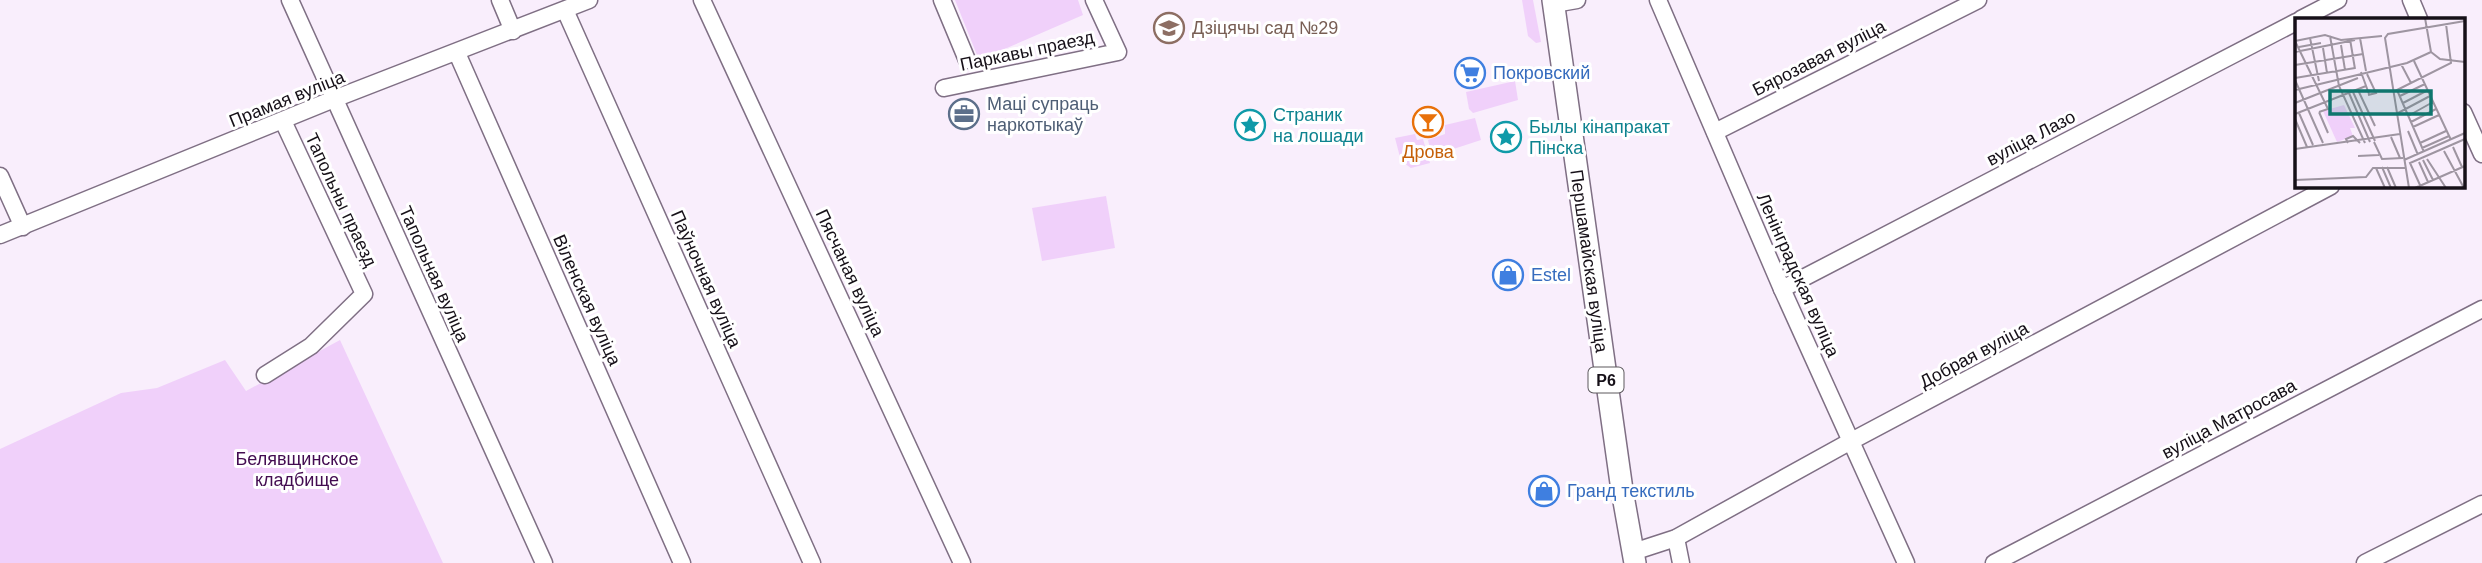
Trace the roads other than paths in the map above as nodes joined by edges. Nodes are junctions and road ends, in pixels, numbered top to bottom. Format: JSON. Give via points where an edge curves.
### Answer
{"nodes":[{"id":1,"x":290,"y":0,"type":"edge"},
{"id":2,"x":500,"y":0,"type":"edge"},
{"id":3,"x":589,"y":0,"type":"edge"},
{"id":4,"x":702,"y":0,"type":"edge"},
{"id":5,"x":942,"y":0,"type":"edge"},
{"id":6,"x":1094,"y":0,"type":"edge"},
{"id":7,"x":1577,"y":0,"type":"edge"},
{"id":8,"x":1658,"y":0,"type":"edge"},
{"id":9,"x":1978,"y":0,"type":"edge"},
{"id":10,"x":2338,"y":0,"type":"edge"},
{"id":11,"x":2411,"y":0,"type":"edge"},
{"id":12,"x":1554,"y":2,"type":"edge"},
{"id":13,"x":565,"y":10,"type":"junction"},
{"id":14,"x":2303,"y":18,"type":"edge"},
{"id":15,"x":2419,"y":18,"type":"edge"},
{"id":16,"x":2295,"y":22,"type":"edge"},
{"id":17,"x":513,"y":31,"type":"junction"},
{"id":18,"x":457,"y":53,"type":"junction"},
{"id":19,"x":967,"y":60,"type":"dead end"},
{"id":20,"x":944,"y":88,"type":"dead end"},
{"id":21,"x":334,"y":99,"type":"junction"},
{"id":22,"x":2464,"y":116,"type":"edge"},
{"id":23,"x":283,"y":121,"type":"junction"},
{"id":24,"x":1715,"y":132,"type":"junction"},
{"id":25,"x":2482,"y":154,"type":"edge"},
{"id":26,"x":0,"y":176,"type":"edge"},
{"id":27,"x":2329,"y":187,"type":"edge"},
{"id":28,"x":23,"y":227,"type":"junction"},
{"id":29,"x":0,"y":236,"type":"edge"},
{"id":30,"x":1782,"y":289,"type":"junction"},
{"id":31,"x":2482,"y":309,"type":"edge"},
{"id":32,"x":265,"y":375,"type":"dead end"},
{"id":33,"x":1851,"y":442,"type":"junction"},
{"id":34,"x":2482,"y":504,"type":"edge"},
{"id":35,"x":1676,"y":538,"type":"junction"},
{"id":36,"x":1634,"y":557,"type":"edge"},
{"id":37,"x":544,"y":563,"type":"edge"},
{"id":38,"x":682,"y":563,"type":"edge"},
{"id":39,"x":812,"y":563,"type":"edge"},
{"id":40,"x":962,"y":563,"type":"edge"},
{"id":41,"x":1681,"y":563,"type":"edge"},
{"id":42,"x":1906,"y":563,"type":"edge"},
{"id":43,"x":1994,"y":563,"type":"edge"},
{"id":44,"x":2365,"y":563,"type":"edge"}],
"edges":[{"from":1,"to":21,"type":"street","name":"Тапольная вуліца"},
{"from":2,"to":17,"type":"street"},
{"from":3,"to":13,"type":"street","name":"Прамая вуліца"},
{"from":4,"to":40,"type":"street","name":"Пясчаная вуліца"},
{"from":5,"to":19,"type":"street","name":"Паркавы праезд"},
{"from":6,"to":20,"type":"street","name":"Паркавы праезд","via":[[1118,52]]},
{"from":7,"to":12,"type":"street"},
{"from":8,"to":24,"type":"street","name":"Ленінградская вуліца"},
{"from":9,"to":24,"type":"street","name":"Бярозавая вуліца"},
{"from":10,"to":14,"type":"street","name":"вуліца Лазо"},
{"from":11,"to":15,"type":"street"},
{"from":12,"to":36,"type":"main road","name":"Першамайская вуліца","number":"Р6"},
{"from":13,"to":17,"type":"street","name":"Прамая вуліца"},
{"from":13,"to":39,"type":"street","name":"Паўночная вуліца"},
{"from":16,"to":30,"type":"street","name":"вуліца Лазо"},
{"from":17,"to":18,"type":"street","name":"Прамая вуліца"},
{"from":18,"to":21,"type":"street","name":"Прамая вуліца"},
{"from":18,"to":38,"type":"street","name":"Віленская вуліца"},
{"from":21,"to":23,"type":"street","name":"Прамая вуліца"},
{"from":21,"to":37,"type":"street","name":"Тапольная вуліца"},
{"from":22,"to":25,"type":"street"},
{"from":23,"to":28,"type":"street","name":"Прамая вуліца"},
{"from":23,"to":32,"type":"street","name":"Тапольны праезд","via":[[364,294],[311,346]]},
{"from":24,"to":30,"type":"street","name":"Ленінградская вуліца"},
{"from":26,"to":28,"type":"street"},
{"from":27,"to":33,"type":"street","name":"Добрая вуліца"},
{"from":28,"to":29,"type":"street","name":"Прамая вуліца"},
{"from":30,"to":33,"type":"street","name":"Ленінградская вуліца"},
{"from":31,"to":43,"type":"street","name":"вуліца Матросава"},
{"from":33,"to":35,"type":"street","name":"Добрая вуліца"},
{"from":33,"to":42,"type":"street","name":"Ленінградская вуліца"},
{"from":34,"to":44,"type":"street"},
{"from":35,"to":36,"type":"street","name":"Добрая вуліца"},
{"from":35,"to":41,"type":"street"}]}
